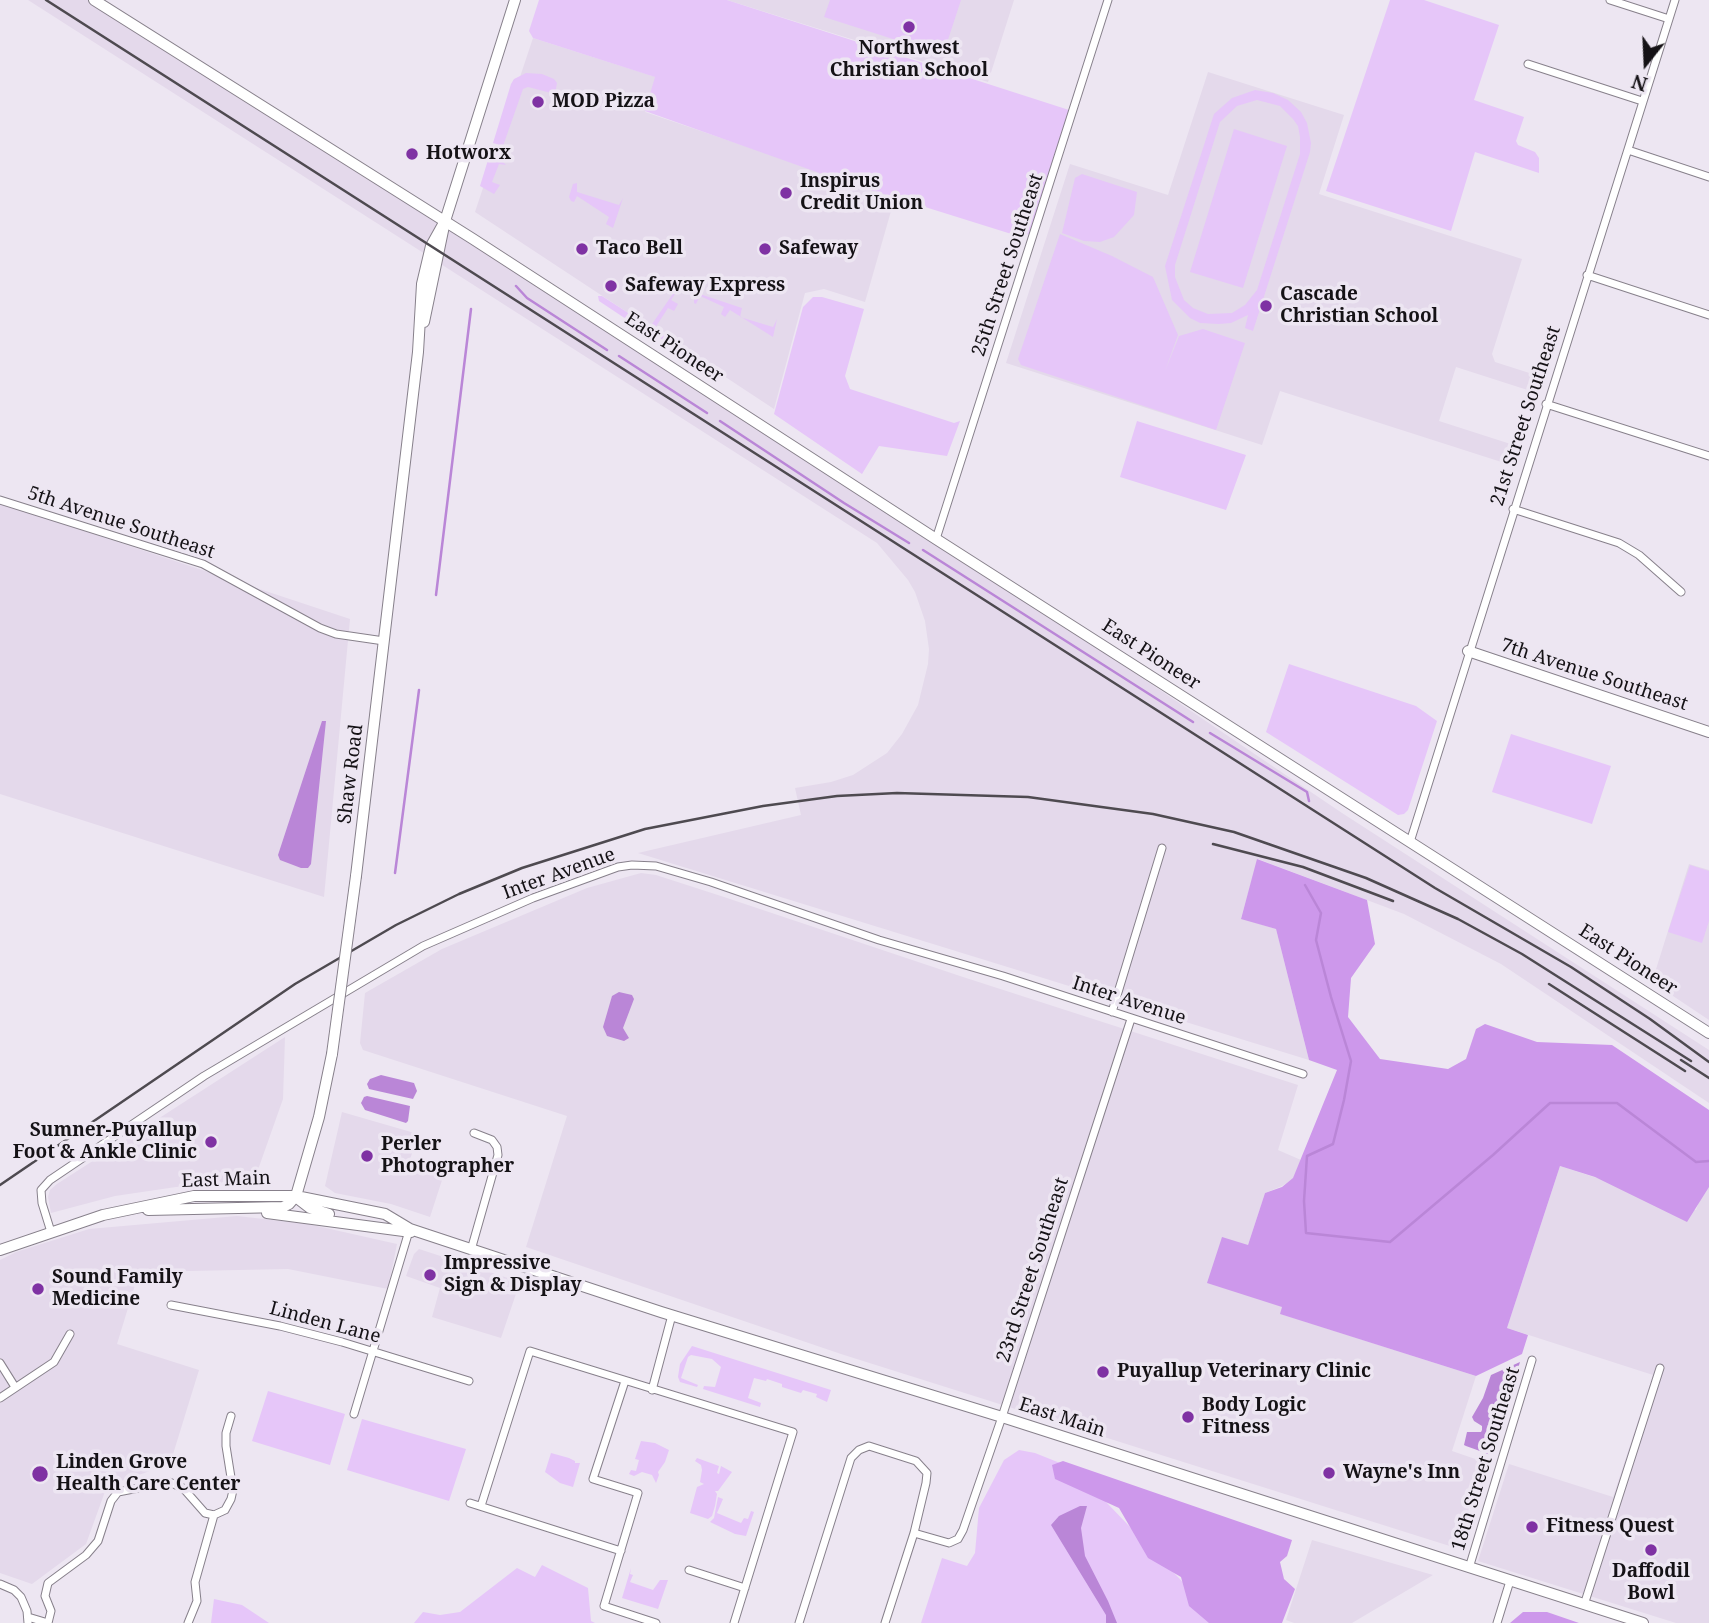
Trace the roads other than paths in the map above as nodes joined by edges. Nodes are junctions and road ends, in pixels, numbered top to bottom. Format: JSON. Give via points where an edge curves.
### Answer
{"nodes":[{"id":1,"x":94,"y":0,"type":"edge"},
{"id":2,"x":515,"y":0,"type":"edge"},
{"id":3,"x":1108,"y":0,"type":"edge"},
{"id":4,"x":1609,"y":0,"type":"edge"},
{"id":5,"x":1675,"y":0,"type":"edge"},
{"id":6,"x":1669,"y":19,"type":"junction"},
{"id":7,"x":1528,"y":64,"type":"dead end"},
{"id":8,"x":1642,"y":101,"type":"junction"},
{"id":9,"x":1628,"y":150,"type":"junction"},
{"id":10,"x":1709,"y":177,"type":"edge"},
{"id":11,"x":445,"y":221,"type":"junction"},
{"id":12,"x":1587,"y":275,"type":"junction"},
{"id":13,"x":1709,"y":315,"type":"edge"},
{"id":14,"x":1546,"y":404,"type":"junction"},
{"id":15,"x":1709,"y":456,"type":"edge"},
{"id":16,"x":0,"y":500,"type":"edge"},
{"id":17,"x":1513,"y":509,"type":"junction"},
{"id":18,"x":936,"y":539,"type":"junction"},
{"id":19,"x":1681,"y":592,"type":"dead end"},
{"id":20,"x":384,"y":641,"type":"junction"},
{"id":21,"x":1468,"y":651,"type":"junction"},
{"id":22,"x":1709,"y":732,"type":"edge"},
{"id":23,"x":1409,"y":842,"type":"junction"},
{"id":24,"x":1162,"y":848,"type":"dead end"},
{"id":25,"x":1112,"y":1012,"type":"junction"},
{"id":26,"x":1131,"y":1018,"type":"junction"},
{"id":27,"x":1709,"y":1033,"type":"edge"},
{"id":28,"x":1303,"y":1074,"type":"dead end"},
{"id":29,"x":474,"y":1133,"type":"dead end"},
{"id":30,"x":296,"y":1196,"type":"junction"},
{"id":31,"x":202,"y":1208,"type":"junction"},
{"id":32,"x":116,"y":1212,"type":"junction"},
{"id":33,"x":368,"y":1226,"type":"junction"},
{"id":34,"x":410,"y":1230,"type":"junction"},
{"id":35,"x":51,"y":1232,"type":"junction"},
{"id":36,"x":0,"y":1250,"type":"edge"},
{"id":37,"x":471,"y":1250,"type":"junction"},
{"id":38,"x":171,"y":1305,"type":"dead end"},
{"id":39,"x":672,"y":1315,"type":"junction"},
{"id":40,"x":70,"y":1334,"type":"dead end"},
{"id":41,"x":373,"y":1351,"type":"junction"},
{"id":42,"x":1532,"y":1360,"type":"dead end"},
{"id":43,"x":0,"y":1363,"type":"edge"},
{"id":44,"x":1660,"y":1368,"type":"dead end"},
{"id":45,"x":469,"y":1381,"type":"dead end"},
{"id":46,"x":625,"y":1381,"type":"junction"},
{"id":47,"x":16,"y":1387,"type":"junction"},
{"id":48,"x":652,"y":1390,"type":"junction"},
{"id":49,"x":0,"y":1398,"type":"edge"},
{"id":50,"x":354,"y":1415,"type":"dead end"},
{"id":51,"x":231,"y":1416,"type":"dead end"},
{"id":52,"x":1002,"y":1417,"type":"junction"},
{"id":53,"x":470,"y":1503,"type":"dead end"},
{"id":54,"x":481,"y":1506,"type":"junction"},
{"id":55,"x":214,"y":1515,"type":"junction"},
{"id":56,"x":914,"y":1533,"type":"junction"},
{"id":57,"x":621,"y":1551,"type":"junction"},
{"id":58,"x":1469,"y":1568,"type":"junction"},
{"id":59,"x":689,"y":1570,"type":"dead end"},
{"id":60,"x":1510,"y":1581,"type":"junction"},
{"id":61,"x":0,"y":1584,"type":"edge"},
{"id":62,"x":745,"y":1588,"type":"junction"},
{"id":63,"x":1584,"y":1605,"type":"junction"},
{"id":64,"x":28,"y":1620,"type":"edge"},
{"id":65,"x":48,"y":1623,"type":"edge"},
{"id":66,"x":188,"y":1623,"type":"edge"},
{"id":67,"x":656,"y":1623,"type":"edge"},
{"id":68,"x":734,"y":1623,"type":"edge"},
{"id":69,"x":799,"y":1623,"type":"edge"},
{"id":70,"x":885,"y":1623,"type":"edge"},
{"id":71,"x":1497,"y":1623,"type":"edge"},
{"id":72,"x":1643,"y":1623,"type":"edge"}],
"edges":[{"from":1,"to":11,"type":"main road"},
{"from":2,"to":11,"type":"main road","name":"Shaw Road"},
{"from":3,"to":18,"type":"street","name":"25th Street Southeast"},
{"from":4,"to":6,"type":"street"},
{"from":5,"to":6,"type":"street","name":"21st Street Southeast"},
{"from":6,"to":8,"type":"street","name":"21st Street Southeast"},
{"from":7,"to":8,"type":"street"},
{"from":8,"to":9,"type":"street","name":"21st Street Southeast"},
{"from":9,"to":10,"type":"street"},
{"from":9,"to":12,"type":"street","name":"21st Street Southeast"},
{"from":11,"to":18,"type":"main road","name":"East Pioneer"},
{"from":11,"to":20,"type":"main road","name":"Shaw Road","via":[[423,274]]},
{"from":12,"to":13,"type":"street"},
{"from":12,"to":14,"type":"street","name":"21st Street Southeast"},
{"from":14,"to":15,"type":"street"},
{"from":14,"to":17,"type":"street","name":"21st Street Southeast"},
{"from":16,"to":20,"type":"street","name":"5th Avenue Southeast","via":[[203,564],[336,634]]},
{"from":17,"to":19,"type":"street","via":[[1619,543]]},
{"from":17,"to":21,"type":"street","name":"21st Street Southeast"},
{"from":18,"to":23,"type":"main road","name":"East Pioneer"},
{"from":20,"to":30,"type":"main road","name":"Shaw Road","bridge":true,"via":[[332,1054]]},
{"from":21,"to":22,"type":"main road","name":"7th Avenue Southeast"},
{"from":21,"to":23,"type":"street","name":"21st Street Southeast"},
{"from":23,"to":27,"type":"main road","name":"East Pioneer"},
{"from":24,"to":25,"type":"street"},
{"from":25,"to":26,"type":"street","name":"Inter Avenue"},
{"from":25,"to":35,"type":"street","name":"Inter Avenue","via":[[680,873],[648,865],[618,867],[423,946],[204,1076],[50,1180],[41,1191]]},
{"from":26,"to":28,"type":"street","name":"Inter Avenue"},
{"from":26,"to":52,"type":"street","name":"23rd Street Southeast"},
{"from":29,"to":37,"type":"street","via":[[492,1140],[499,1155]]},
{"from":30,"to":31,"type":"main road","name":"East Main","via":[[283,1207]]},
{"from":30,"to":32,"type":"main road","name":"East Main","via":[[194,1196]]},
{"from":30,"to":33,"type":"main road","name":"East Main","via":[[310,1208]]},
{"from":30,"to":34,"type":"main road","name":"East Main","via":[[384,1214]]},
{"from":31,"to":32,"type":"main road","name":"East Main"},
{"from":31,"to":33,"type":"main road","name":"East Main"},
{"from":32,"to":35,"type":"main road","name":"East Main"},
{"from":33,"to":34,"type":"main road","name":"East Main"},
{"from":34,"to":37,"type":"main road","name":"East Main"},
{"from":34,"to":41,"type":"street"},
{"from":35,"to":36,"type":"main road","name":"East Main"},
{"from":37,"to":39,"type":"main road","name":"East Main"},
{"from":38,"to":41,"type":"street","name":"Linden Lane","via":[[280,1326]]},
{"from":39,"to":48,"type":"street"},
{"from":39,"to":52,"type":"main road","name":"East Main"},
{"from":40,"to":47,"type":"street","via":[[54,1362]]},
{"from":41,"to":45,"type":"street","name":"Linden Lane"},
{"from":41,"to":50,"type":"street"},
{"from":42,"to":58,"type":"street","name":"18th Street Southeast"},
{"from":43,"to":47,"type":"street"},
{"from":44,"to":63,"type":"street"},
{"from":46,"to":48,"type":"street"},
{"from":46,"to":54,"type":"street","via":[[530,1350]]},
{"from":46,"to":57,"type":"street","via":[[593,1479],[638,1493]]},
{"from":47,"to":49,"type":"street"},
{"from":48,"to":62,"type":"street","via":[[793,1432]]},
{"from":51,"to":55,"type":"street","via":[[226,1446],[233,1494],[225,1510]]},
{"from":52,"to":56,"type":"street","name":"23rd Street Southeast","via":[[958,1539],[950,1543]]},
{"from":52,"to":58,"type":"main road","name":"East Main"},
{"from":53,"to":54,"type":"street"},
{"from":54,"to":57,"type":"street"},
{"from":55,"to":65,"type":"street","via":[[202,1511],[174,1483],[118,1492],[110,1501],[98,1541],[48,1583]]},
{"from":55,"to":66,"type":"street","via":[[195,1581],[197,1601]]},
{"from":56,"to":69,"type":"street","via":[[926,1483],[924,1468],[874,1446],[859,1450],[851,1458]]},
{"from":56,"to":70,"type":"street"},
{"from":57,"to":67,"type":"street","via":[[604,1606]]},
{"from":58,"to":60,"type":"main road","name":"East Main"},
{"from":59,"to":62,"type":"street"},
{"from":60,"to":63,"type":"main road","name":"East Main"},
{"from":60,"to":71,"type":"street"},
{"from":61,"to":64,"type":"street","via":[[18,1593]]},
{"from":62,"to":68,"type":"street"},
{"from":63,"to":72,"type":"main road","name":"East Main"},
{"from":64,"to":65,"type":"street"}]}
